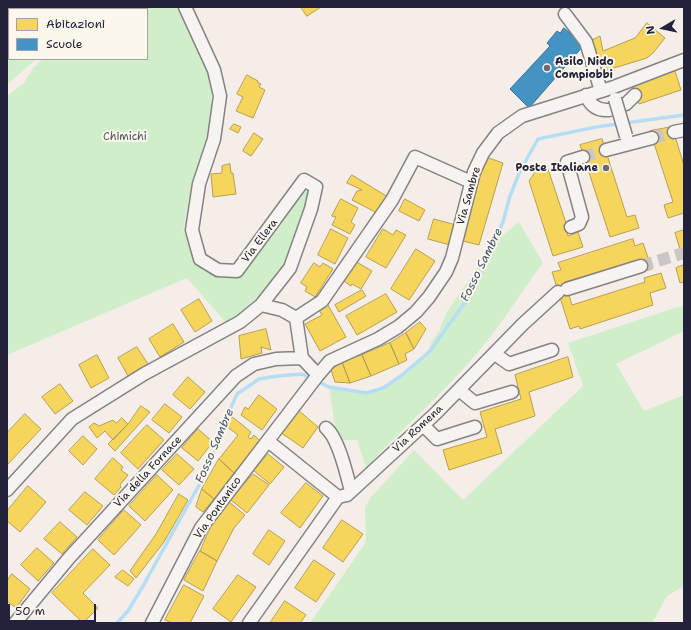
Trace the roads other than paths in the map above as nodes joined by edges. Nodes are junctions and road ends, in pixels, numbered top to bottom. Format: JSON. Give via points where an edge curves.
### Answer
{"nodes":[{"id":1,"x":185,"y":7,"type":"edge"},
{"id":2,"x":564,"y":14,"type":"dead end"},
{"id":3,"x":684,"y":60,"type":"edge"},
{"id":4,"x":586,"y":95,"type":"junction"},
{"id":5,"x":635,"y":95,"type":"dead end"},
{"id":6,"x":609,"y":97,"type":"junction"},
{"id":7,"x":626,"y":104,"type":"dead end"},
{"id":8,"x":652,"y":138,"type":"tunnel mouth"},
{"id":9,"x":627,"y":140,"type":"junction"},
{"id":10,"x":606,"y":150,"type":"tunnel mouth"},
{"id":11,"x":583,"y":157,"type":"tunnel mouth"},
{"id":12,"x":471,"y":182,"type":"junction"},
{"id":13,"x":571,"y":227,"type":"dead end"},
{"id":14,"x":641,"y":266,"type":"tunnel mouth"},
{"id":15,"x":261,"y":305,"type":"junction"},
{"id":16,"x":296,"y":318,"type":"junction"},
{"id":17,"x":552,"y":350,"type":"dead end"},
{"id":18,"x":495,"y":354,"type":"junction"},
{"id":19,"x":302,"y":358,"type":"junction"},
{"id":20,"x":317,"y":376,"type":"junction"},
{"id":21,"x":459,"y":390,"type":"junction"},
{"id":22,"x":512,"y":392,"type":"dead end"},
{"id":23,"x":298,"y":402,"type":"joint"},
{"id":24,"x":423,"y":426,"type":"junction"},
{"id":25,"x":475,"y":427,"type":"dead end"},
{"id":26,"x":326,"y":428,"type":"dead end"},
{"id":27,"x":268,"y":441,"type":"junction"},
{"id":28,"x":7,"y":490,"type":"edge"},
{"id":29,"x":351,"y":491,"type":"junction"},
{"id":30,"x":338,"y":497,"type":"junction"},
{"id":31,"x":15,"y":623,"type":"edge"},
{"id":32,"x":152,"y":623,"type":"edge"},
{"id":33,"x":249,"y":623,"type":"edge"}],
"edges":[{"from":1,"to":15,"type":"street","name":"Via Ellera","via":[[214,70],[220,96],[214,139],[199,184],[192,230],[200,259],[218,270],[237,271],[304,180],[316,187],[290,268]]},
{"from":2,"to":6,"type":"street","via":[[586,42]]},
{"from":3,"to":6,"type":"street","name":"Via Sambre"},
{"from":4,"to":6,"type":"street","name":"Via Sambre"},
{"from":4,"to":6,"type":"street","via":[[593,107],[599,109]]},
{"from":4,"to":12,"type":"street","name":"Via Sambre","via":[[522,116],[498,133],[483,153]]},
{"from":5,"to":7,"type":"street"},
{"from":6,"to":9,"type":"street","bridge":true},
{"from":8,"to":9,"type":"street"},
{"from":9,"to":10,"type":"street"},
{"from":11,"to":13,"type":"street","via":[[567,162],[582,217],[579,224]]},
{"from":12,"to":16,"type":"street","via":[[415,157],[394,194],[322,301]]},
{"from":12,"to":20,"type":"street","name":"Via Sambre","via":[[452,258],[429,297],[398,327],[330,361]]},
{"from":14,"to":18,"type":"street","name":"Via Romena","via":[[563,290],[523,324]]},
{"from":15,"to":16,"type":"street","via":[[282,310]]},
{"from":15,"to":28,"type":"street","via":[[240,322],[144,374],[72,418]]},
{"from":16,"to":19,"type":"street"},
{"from":17,"to":18,"type":"street","via":[[509,364]]},
{"from":18,"to":21,"type":"street","name":"Via Romena"},
{"from":19,"to":20,"type":"street"},
{"from":19,"to":31,"type":"street","name":"Via della Fornace","via":[[276,359],[254,364],[236,376],[69,558]]},
{"from":20,"to":23,"type":"street","name":"Via Sambre"},
{"from":21,"to":22,"type":"street","via":[[475,403]]},
{"from":21,"to":24,"type":"street","name":"Via Romena"},
{"from":23,"to":27,"type":"street","name":"Via Pontanico"},
{"from":24,"to":25,"type":"street","via":[[437,439]]},
{"from":24,"to":29,"type":"street","name":"Via Romena"},
{"from":26,"to":29,"type":"street","via":[[330,431],[339,452]]},
{"from":27,"to":30,"type":"street"},
{"from":27,"to":32,"type":"street","name":"Via Pontanico","via":[[201,528]]},
{"from":29,"to":30,"type":"street","name":"Via Romena"},
{"from":30,"to":33,"type":"street"}]}
